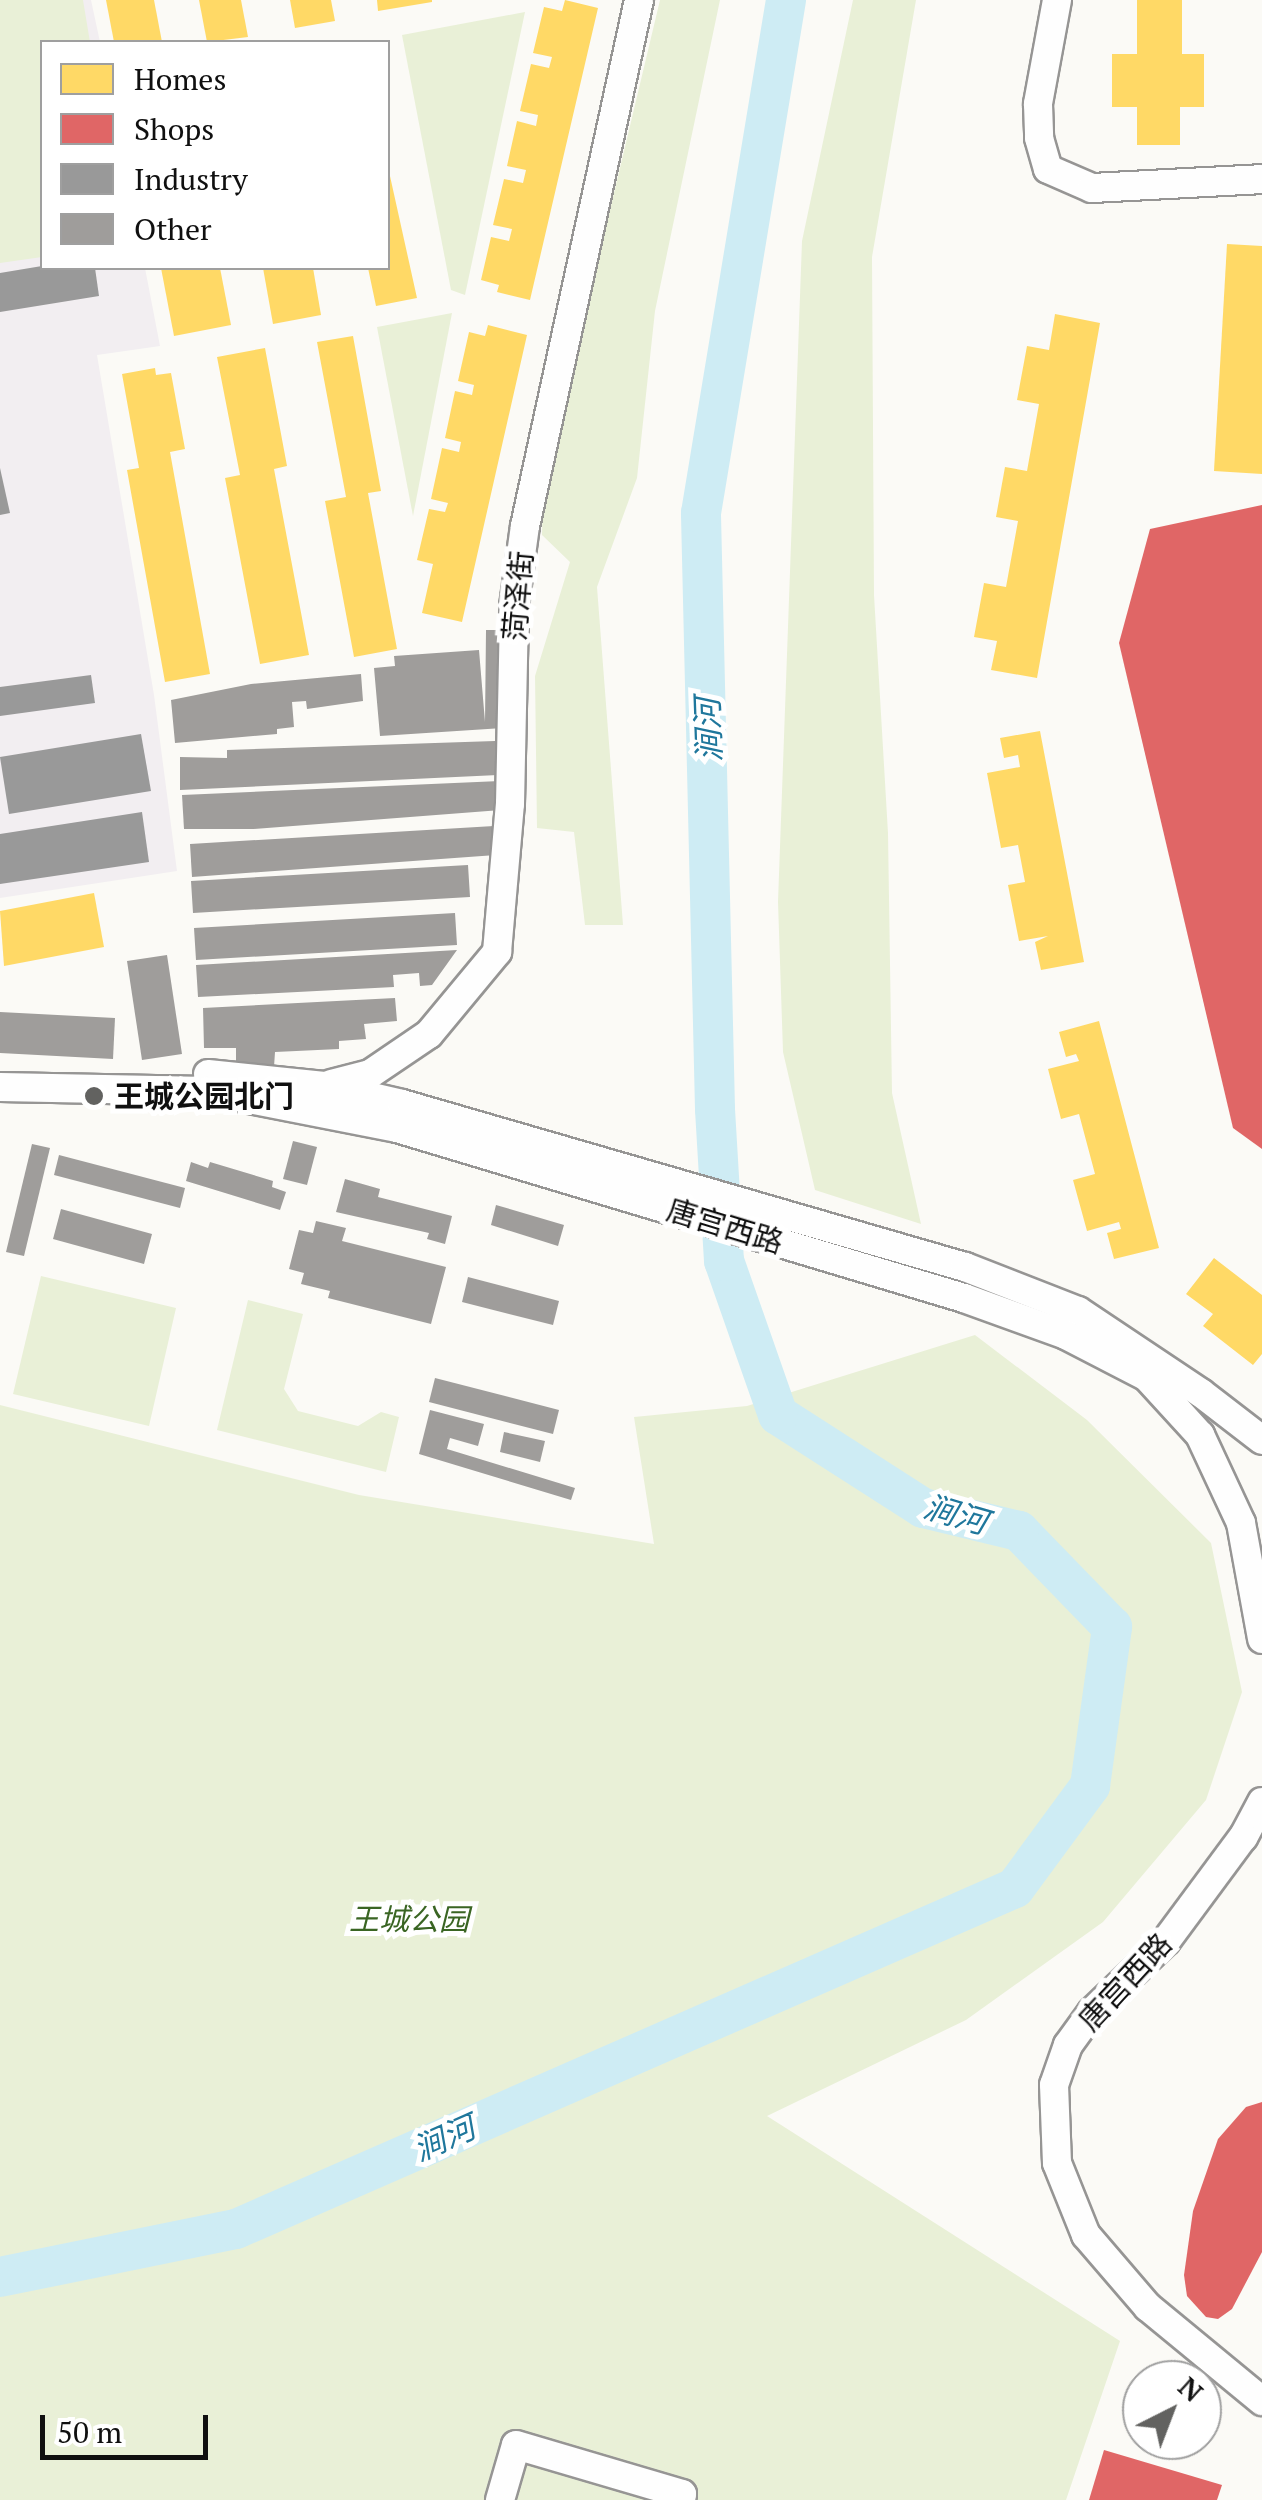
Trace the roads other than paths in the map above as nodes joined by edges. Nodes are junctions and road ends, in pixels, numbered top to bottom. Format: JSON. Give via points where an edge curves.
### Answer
{"nodes":[{"id":1,"x":639,"y":0,"type":"edge"},
{"id":2,"x":1058,"y":0,"type":"edge"},
{"id":3,"x":1262,"y":180,"type":"edge"},
{"id":4,"x":0,"y":1072,"type":"edge"},
{"id":5,"x":0,"y":1087,"type":"edge"},
{"id":6,"x":319,"y":1098,"type":"junction"},
{"id":7,"x":400,"y":1116,"type":"junction"},
{"id":8,"x":1262,"y":1440,"type":"edge"},
{"id":9,"x":1262,"y":1640,"type":"edge"},
{"id":10,"x":1262,"y":1802,"type":"edge"},
{"id":11,"x":1262,"y":2401,"type":"edge"},
{"id":12,"x":500,"y":2500,"type":"edge"},
{"id":13,"x":680,"y":2500,"type":"edge"}],
"edges":[{"from":1,"to":6,"type":"street","name":"菏泽街","via":[[525,526],[514,606],[510,804],[498,952],[428,1034],[370,1074]]},
{"from":2,"to":3,"type":"street","via":[[1038,104],[1048,168],[1092,188]]},
{"from":4,"to":6,"type":"street","name":"唐宫西路","via":[[206,1073]]},
{"from":5,"to":6,"type":"street","name":"唐宫西路"},
{"from":6,"to":7,"type":"street","name":"唐宫西路"},
{"from":7,"to":8,"type":"street","name":"唐宫西路","via":[[965,1267],[1078,1311]]},
{"from":7,"to":9,"type":"street","name":"唐宫西路","via":[[964,1298],[1066,1335],[1147,1377],[1200,1436],[1241,1523]]},
{"from":10,"to":11,"type":"street","name":"唐宫西路","via":[[1166,1941],[1092,2012],[1068,2045],[1054,2085],[1056,2163],[1086,2235],[1148,2306]]},
{"from":12,"to":13,"type":"street","via":[[516,2445],[682,2494]]}]}
